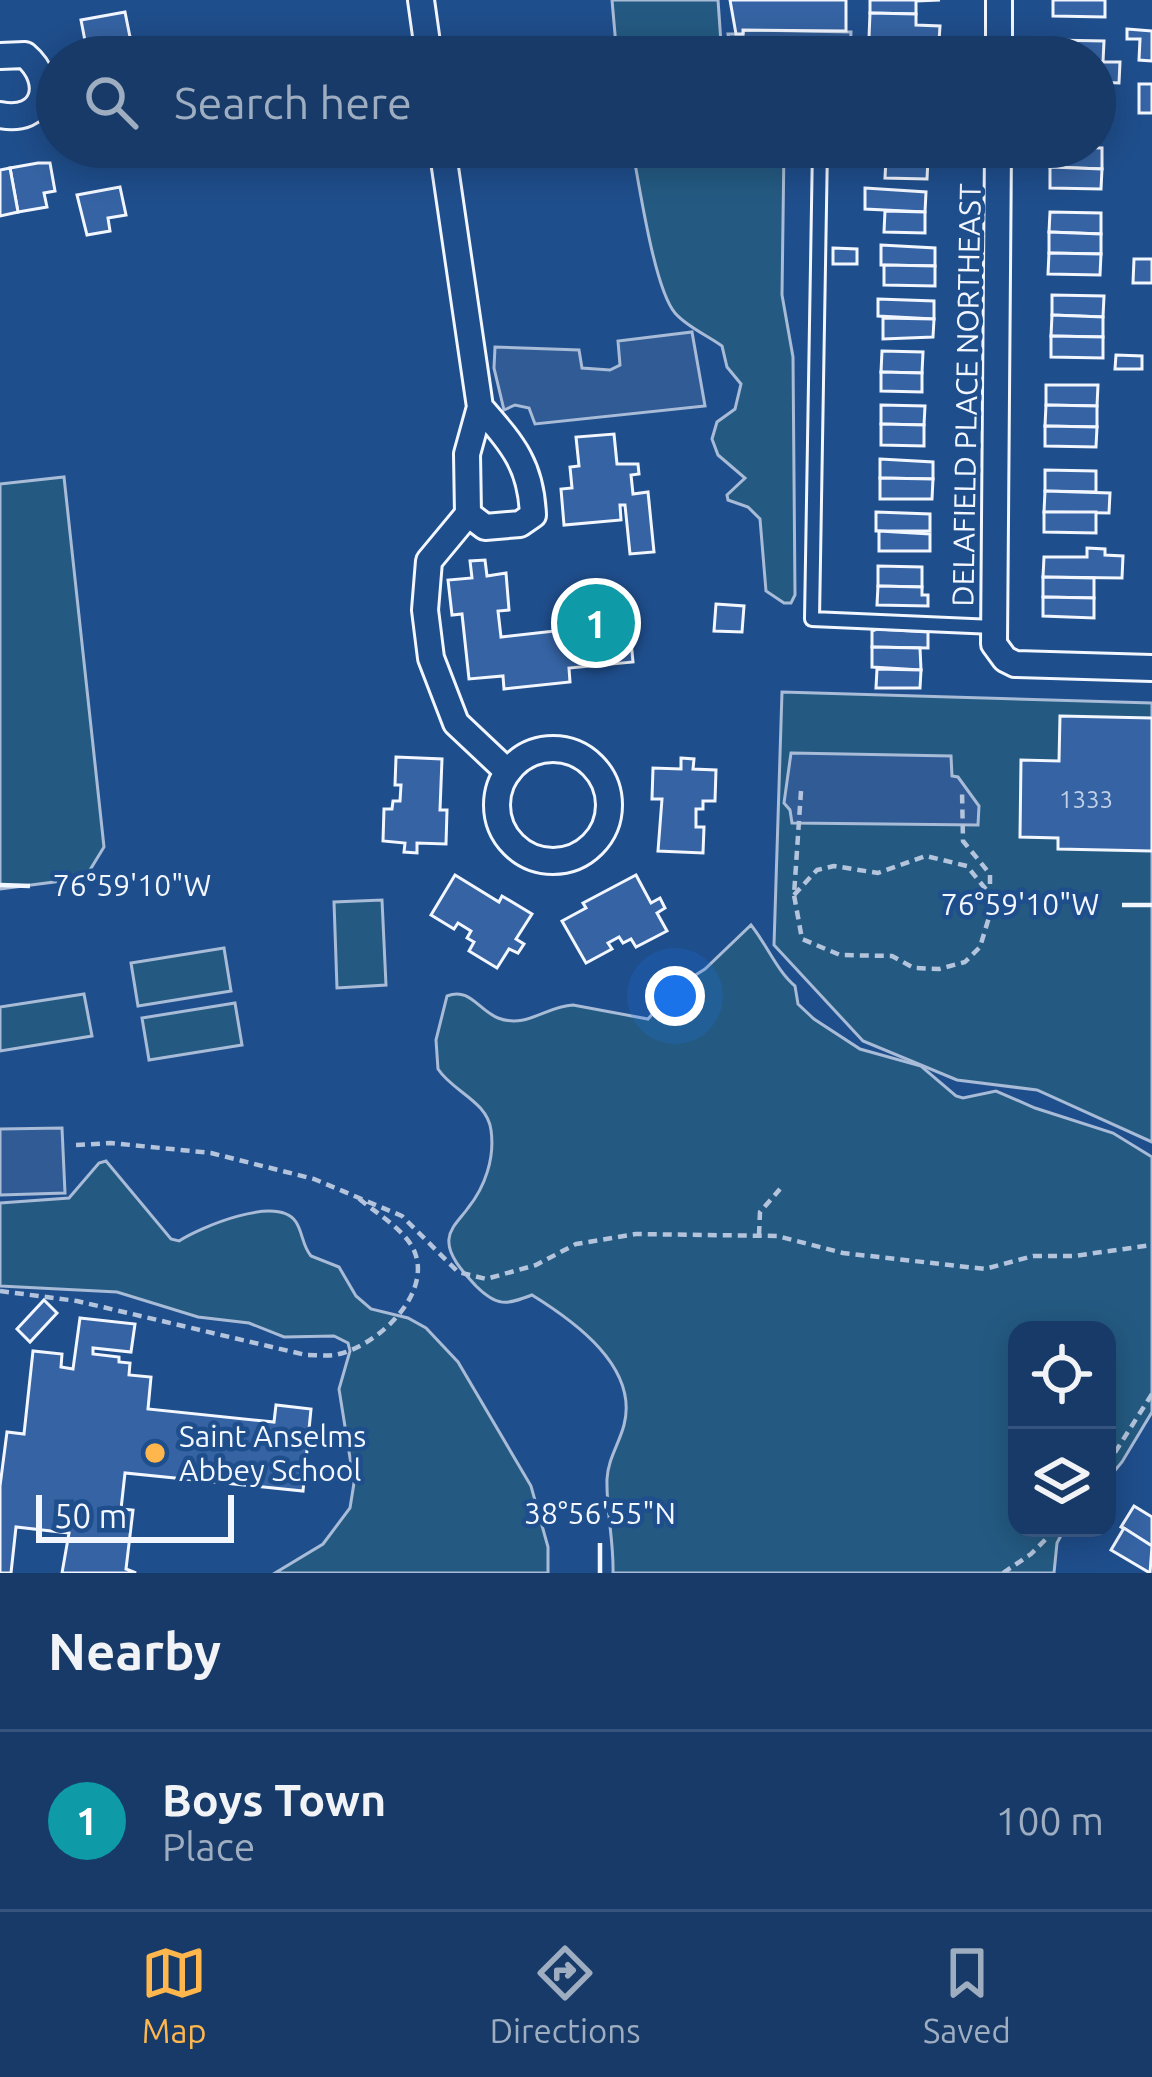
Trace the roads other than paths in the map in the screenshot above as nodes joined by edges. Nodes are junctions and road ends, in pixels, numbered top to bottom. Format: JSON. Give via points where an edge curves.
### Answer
{"nodes":[{"id":1,"x":421,"y":0,"type":"edge"},
{"id":2,"x":999,"y":0,"type":"edge"},
{"id":3,"x":426,"y":36,"type":"edge"},
{"id":4,"x":999,"y":36,"type":"edge"},
{"id":5,"x":0,"y":56,"type":"edge"},
{"id":6,"x":36,"y":64,"type":"edge"},
{"id":7,"x":36,"y":106,"type":"edge"},
{"id":8,"x":0,"y":115,"type":"edge"},
{"id":9,"x":445,"y":168,"type":"edge"},
{"id":10,"x":820,"y":168,"type":"edge"},
{"id":11,"x":998,"y":168,"type":"edge"},
{"id":12,"x":480,"y":407,"type":"junction"},
{"id":13,"x":468,"y":514,"type":"junction"},
{"id":14,"x":994,"y":636,"type":"junction"},
{"id":15,"x":1152,"y":668,"type":"edge"},
{"id":16,"x":508,"y":772,"type":"junction"}],
"edges":[{"from":1,"to":3,"type":"street"},
{"from":2,"to":4,"type":"street"},
{"from":5,"to":6,"type":"street","via":[[25,55]]},
{"from":7,"to":8,"type":"street","via":[[14,118]]},
{"from":9,"to":12,"type":"street"},
{"from":10,"to":14,"type":"lane","via":[[812,619]]},
{"from":11,"to":14,"type":"street","name":"DELAFIELD PLACE NORTHEAST"},
{"from":12,"to":13,"type":"street","via":[[466,454]]},
{"from":12,"to":13,"type":"street","via":[[532,482],[533,515],[485,527]]},
{"from":13,"to":16,"type":"street","via":[[429,561],[424,610],[431,658],[456,723]]},
{"from":14,"to":15,"type":"street","via":[[1015,664]]},
{"from":16,"to":16,"type":"street","via":[[545,750],[578,754],[594,766],[609,805],[596,842],[568,859],[523,852],[499,818]]}]}
